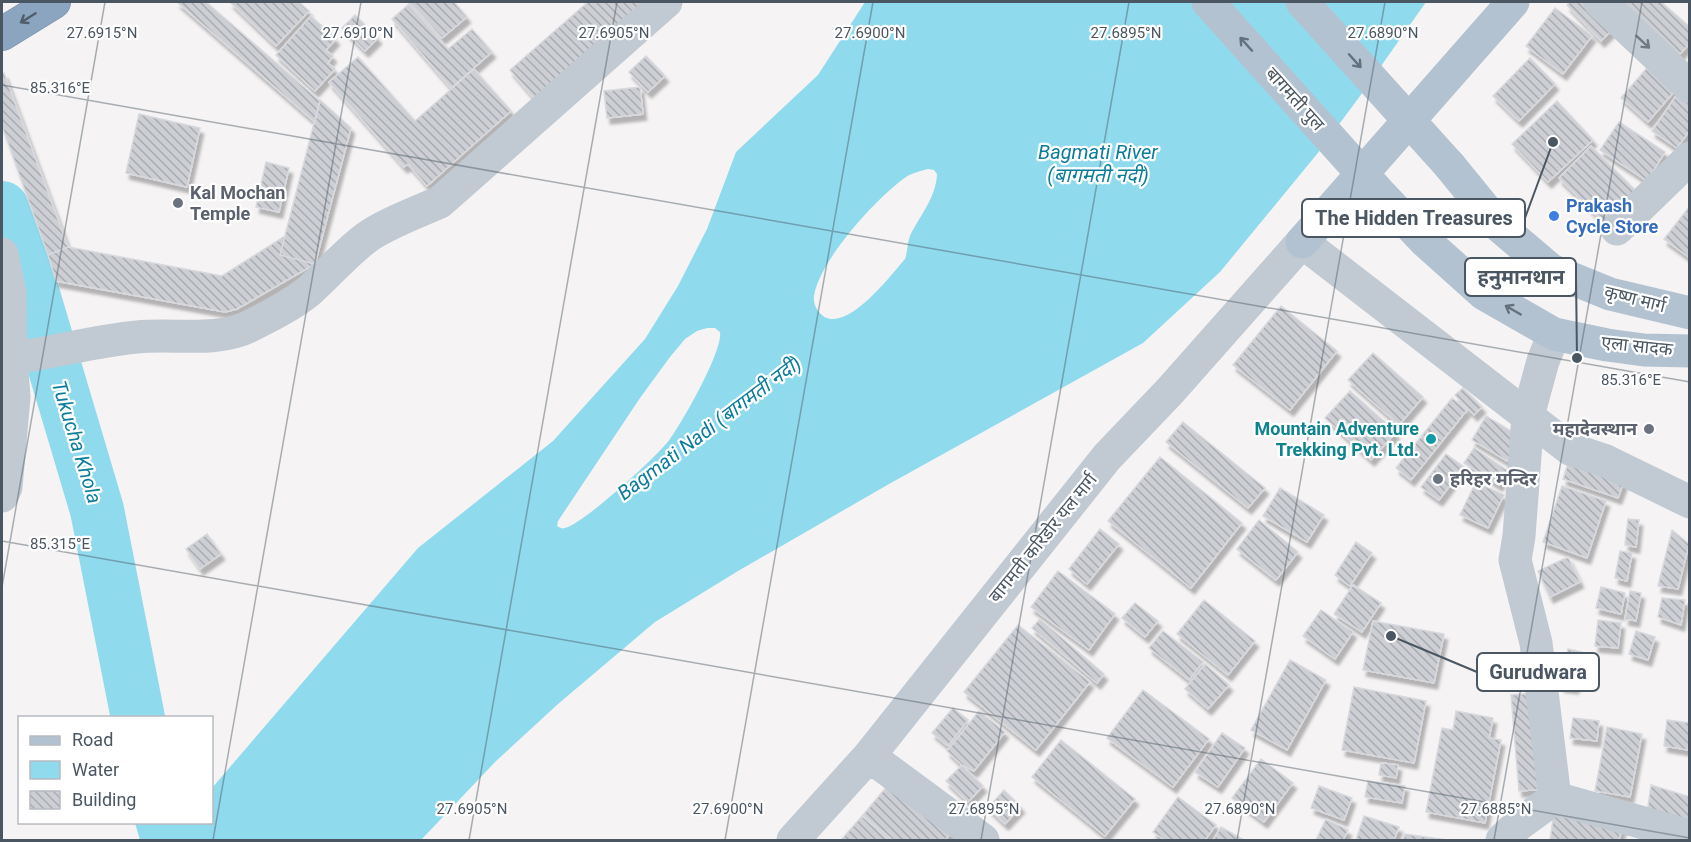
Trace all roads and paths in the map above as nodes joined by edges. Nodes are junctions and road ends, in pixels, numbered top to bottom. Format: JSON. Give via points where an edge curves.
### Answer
{"nodes":[{"id":1,"x":54,"y":2,"type":"edge"},
{"id":2,"x":666,"y":2,"type":"edge"},
{"id":3,"x":1208,"y":2,"type":"edge"},
{"id":4,"x":1302,"y":2,"type":"edge"},
{"id":5,"x":1513,"y":2,"type":"edge"},
{"id":6,"x":1600,"y":2,"type":"edge"},
{"id":7,"x":2,"y":34,"type":"edge"},
{"id":8,"x":1689,"y":87,"type":"edge"},
{"id":9,"x":1689,"y":158,"type":"edge"},
{"id":10,"x":1383,"y":197,"type":"joint"},
{"id":11,"x":1617,"y":229,"type":"dead end"},
{"id":12,"x":1302,"y":242,"type":"junction"},
{"id":13,"x":2,"y":254,"type":"edge"},
{"id":14,"x":1689,"y":313,"type":"edge"},
{"id":15,"x":1554,"y":334,"type":"junction"},
{"id":16,"x":1689,"y":351,"type":"edge"},
{"id":17,"x":16,"y":358,"type":"edge"},
{"id":18,"x":1528,"y":416,"type":"junction"},
{"id":19,"x":2,"y":496,"type":"edge"},
{"id":20,"x":1689,"y":502,"type":"edge"},
{"id":21,"x":869,"y":756,"type":"junction"},
{"id":22,"x":1555,"y":798,"type":"junction"},
{"id":23,"x":1689,"y":836,"type":"edge"},
{"id":24,"x":793,"y":840,"type":"edge"},
{"id":25,"x":982,"y":840,"type":"edge"},
{"id":26,"x":1502,"y":840,"type":"edge"}],
"edges":[{"from":1,"to":7,"type":"highway","one_way":true},
{"from":2,"to":17,"type":"street","via":[[440,202],[367,238],[307,292],[272,315],[247,328],[221,334],[140,336]]},
{"from":10,"to":3,"type":"main road","name":"बागमती पुल","one_way":true,"bridge":true},
{"from":4,"to":14,"type":"main road","name":"कृष्ण मार्ग","one_way":true,"bridge":true,"via":[[1498,225],[1551,270],[1610,294]]},
{"from":5,"to":12,"type":"main road"},
{"from":6,"to":8,"type":"street","one_way":true},
{"from":9,"to":11,"type":"street"},
{"from":15,"to":10,"type":"main road","name":"एला सादक","one_way":true,"via":[[1484,294]]},
{"from":12,"to":18,"type":"street"},
{"from":12,"to":21,"type":"street","name":"बागमती करिडोर यल मार्ग","via":[[1107,457]]},
{"from":13,"to":17,"type":"street"},
{"from":15,"to":16,"type":"main road","name":"एला सादक","via":[[1644,350]]},
{"from":15,"to":18,"type":"street"},
{"from":17,"to":19,"type":"street","via":[[6,487]]},
{"from":18,"to":20,"type":"street","via":[[1570,449],[1606,461]]},
{"from":18,"to":22,"type":"street","via":[[1515,560],[1536,643]]},
{"from":21,"to":24,"type":"street","name":"बागमती करिडोर यल मार्ग"},
{"from":21,"to":25,"type":"street"},
{"from":22,"to":23,"type":"street"},
{"from":22,"to":26,"type":"street"}]}
